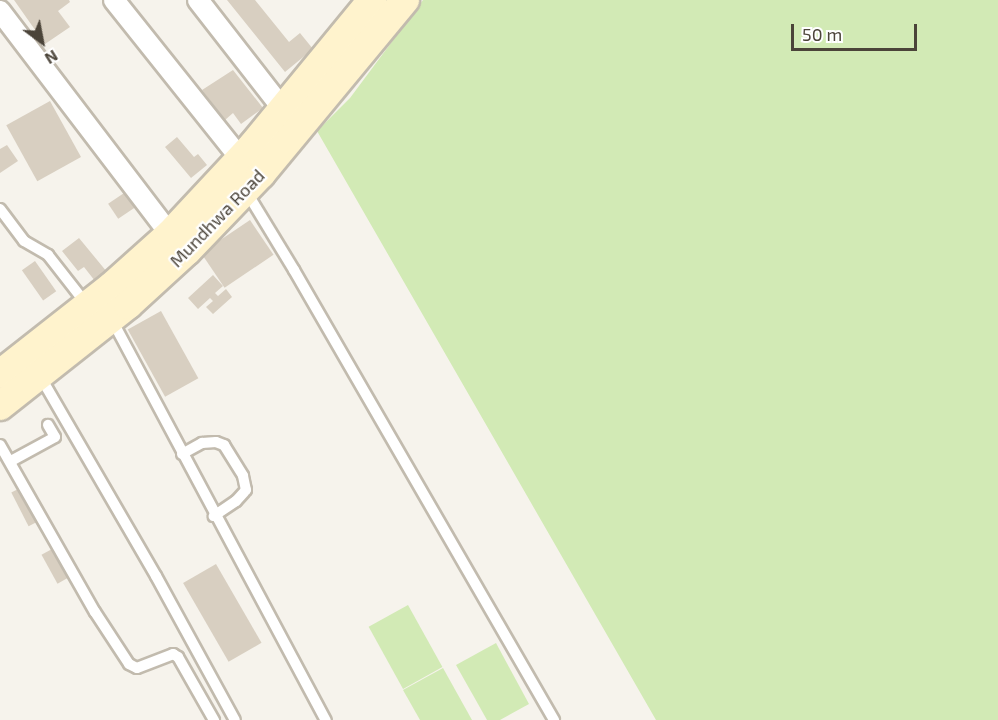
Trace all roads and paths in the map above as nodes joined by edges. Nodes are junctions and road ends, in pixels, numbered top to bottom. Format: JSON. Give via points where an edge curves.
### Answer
{"nodes":[{"id":1,"x":114,"y":0,"type":"edge"},
{"id":2,"x":198,"y":0,"type":"edge"},
{"id":3,"x":372,"y":0,"type":"edge"},
{"id":4,"x":405,"y":0,"type":"edge"},
{"id":5,"x":0,"y":11,"type":"edge"},
{"id":6,"x":283,"y":109,"type":"junction"},
{"id":7,"x":255,"y":155,"type":"junction"},
{"id":8,"x":246,"y":190,"type":"junction"},
{"id":9,"x":0,"y":209,"type":"edge"},
{"id":10,"x":170,"y":234,"type":"junction"},
{"id":11,"x":100,"y":307,"type":"junction"},
{"id":12,"x":32,"y":364,"type":"junction"},
{"id":13,"x":0,"y":374,"type":"edge"},
{"id":14,"x":0,"y":406,"type":"edge"},
{"id":15,"x":48,"y":425,"type":"dead end"},
{"id":16,"x":0,"y":445,"type":"edge"},
{"id":17,"x":182,"y":454,"type":"junction"},
{"id":18,"x":11,"y":461,"type":"junction"},
{"id":19,"x":214,"y":516,"type":"junction"},
{"id":20,"x":214,"y":720,"type":"edge"},
{"id":21,"x":235,"y":720,"type":"edge"},
{"id":22,"x":326,"y":720,"type":"edge"},
{"id":23,"x":554,"y":720,"type":"edge"}],
"edges":[{"from":1,"to":7,"type":"street"},
{"from":2,"to":6,"type":"street"},
{"from":3,"to":6,"type":"main road","name":"Mundhwa Road"},
{"from":4,"to":7,"type":"main road","name":"Mundhwa Road"},
{"from":5,"to":10,"type":"street"},
{"from":6,"to":7,"type":"main road","name":"Mundhwa Road"},
{"from":7,"to":8,"type":"main road","name":"Mundhwa Road"},
{"from":7,"to":10,"type":"main road","name":"Mundhwa Road"},
{"from":8,"to":11,"type":"main road","name":"Mundhwa Road","via":[[187,251]]},
{"from":8,"to":23,"type":"lane"},
{"from":9,"to":11,"type":"lane","via":[[24,241],[48,255]]},
{"from":10,"to":11,"type":"main road","name":"Mundhwa Road"},
{"from":11,"to":12,"type":"main road","name":"Mundhwa Road"},
{"from":11,"to":17,"type":"lane"},
{"from":12,"to":13,"type":"main road","name":"Mundhwa Road"},
{"from":12,"to":14,"type":"main road","name":"Mundhwa Road"},
{"from":12,"to":21,"type":"lane"},
{"from":15,"to":18,"type":"lane","via":[[55,437]]},
{"from":16,"to":18,"type":"lane"},
{"from":17,"to":19,"type":"lane"},
{"from":17,"to":19,"type":"lane","via":[[202,443],[216,442],[224,445],[243,476],[246,490]]},
{"from":18,"to":20,"type":"lane","via":[[95,612],[129,664],[137,668],[172,654],[178,657]]},
{"from":19,"to":22,"type":"lane"}]}
